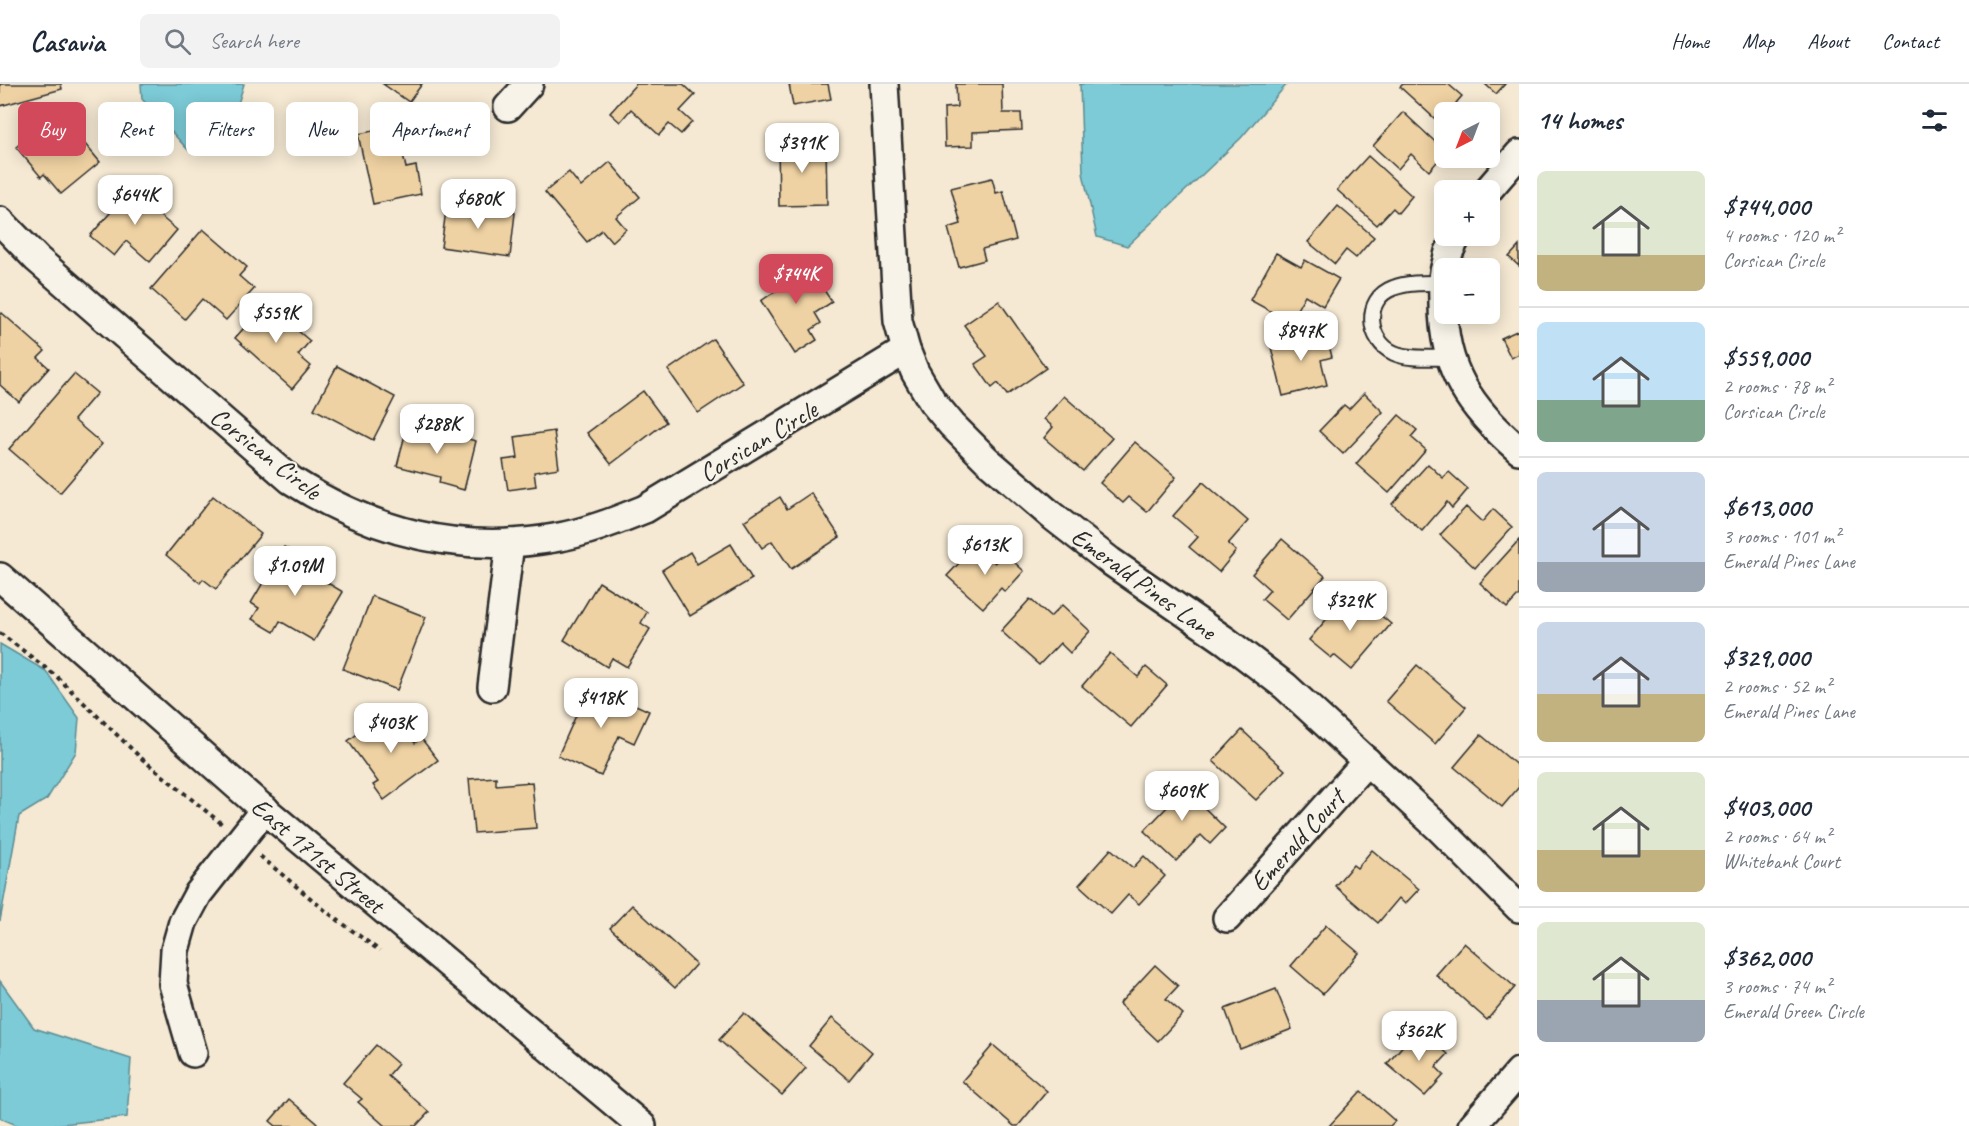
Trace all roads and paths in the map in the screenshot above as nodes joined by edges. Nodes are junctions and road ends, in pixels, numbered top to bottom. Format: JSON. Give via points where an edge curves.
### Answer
{"nodes":[{"id":1,"x":529,"y":84,"type":"edge"},
{"id":2,"x":884,"y":84,"type":"edge"},
{"id":3,"x":508,"y":107,"type":"dead end"},
{"id":4,"x":1519,"y":154,"type":"edge"},
{"id":5,"x":1497,"y":180,"type":"edge"},
{"id":6,"x":0,"y":221,"type":"edge"},
{"id":7,"x":1434,"y":277,"type":"edge"},
{"id":8,"x":1444,"y":324,"type":"edge"},
{"id":9,"x":906,"y":350,"type":"junction"},
{"id":10,"x":1449,"y":358,"type":"junction"},
{"id":11,"x":1519,"y":450,"type":"edge"},
{"id":12,"x":510,"y":543,"type":"junction"},
{"id":13,"x":0,"y":577,"type":"edge"},
{"id":14,"x":0,"y":633,"type":"edge"},
{"id":15,"x":492,"y":687,"type":"dead end"},
{"id":16,"x":1367,"y":761,"type":"junction"},
{"id":17,"x":265,"y":809,"type":"junction"},
{"id":18,"x":241,"y":840,"type":"junction"},
{"id":19,"x":1519,"y":908,"type":"edge"},
{"id":20,"x":1227,"y":918,"type":"dead end"},
{"id":21,"x":380,"y":951,"type":"dead end"},
{"id":22,"x":193,"y":1053,"type":"dead end"},
{"id":23,"x":1519,"y":1072,"type":"edge"},
{"id":24,"x":642,"y":1126,"type":"edge"},
{"id":25,"x":1472,"y":1126,"type":"edge"}],
"edges":[{"from":1,"to":3,"type":"street"},
{"from":2,"to":9,"type":"street","name":"Emerald Pines Lane","via":[[895,297]]},
{"from":4,"to":5,"type":"street"},
{"from":6,"to":12,"type":"street","name":"Corsican Circle","via":[[36,259],[291,480],[357,516],[401,532],[448,541]]},
{"from":7,"to":10,"type":"lane","via":[[1381,294],[1373,308],[1372,325],[1377,340],[1394,353]]},
{"from":8,"to":10,"type":"street"},
{"from":9,"to":12,"type":"street","name":"Corsican Circle","via":[[645,509],[600,527]]},
{"from":9,"to":16,"type":"street","name":"Emerald Pines Lane","via":[[932,401],[987,460],[1110,561],[1285,686]]},
{"from":10,"to":11,"type":"street","via":[[1478,410]]},
{"from":12,"to":15,"type":"street"},
{"from":13,"to":17,"type":"street","name":"East 171st Street"},
{"from":14,"to":18,"type":"path","via":[[55,675],[141,758]]},
{"from":16,"to":19,"type":"street","name":"Emerald Pines Lane"},
{"from":16,"to":20,"type":"street","name":"Emerald Court"},
{"from":17,"to":18,"type":"street"},
{"from":17,"to":24,"type":"street","name":"East 171st Street"},
{"from":18,"to":21,"type":"path"},
{"from":18,"to":22,"type":"street","via":[[198,894],[183,922],[175,950],[173,984]]},
{"from":23,"to":25,"type":"street"}]}
